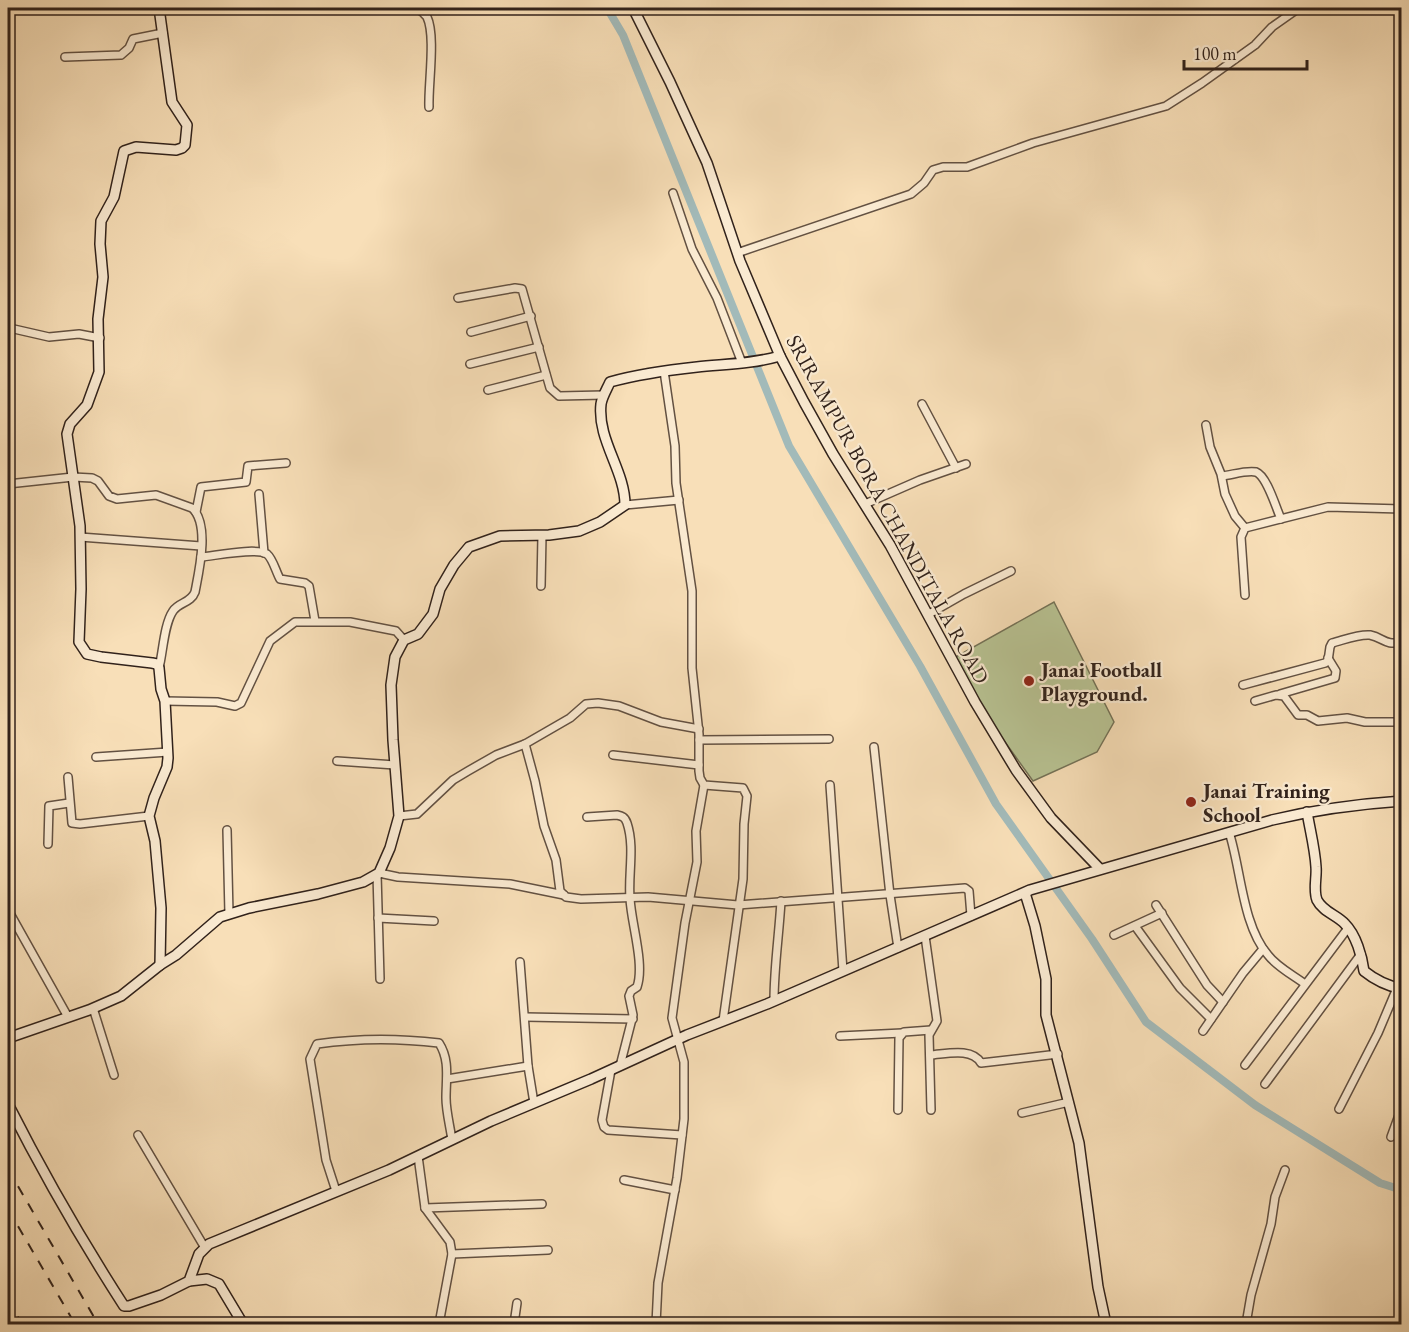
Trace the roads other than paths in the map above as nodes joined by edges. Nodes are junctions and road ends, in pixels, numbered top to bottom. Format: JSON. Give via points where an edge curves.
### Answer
{"nodes":[{"id":1,"x":159,"y":8,"type":"edge"},
{"id":2,"x":416,"y":8,"type":"edge"},
{"id":3,"x":633,"y":8,"type":"edge"},
{"id":4,"x":1299,"y":8,"type":"edge"},
{"id":5,"x":163,"y":33,"type":"junction"},
{"id":6,"x":65,"y":57,"type":"dead end"},
{"id":7,"x":429,"y":108,"type":"dead end"},
{"id":8,"x":673,"y":193,"type":"dead end"},
{"id":9,"x":737,"y":253,"type":"junction"},
{"id":10,"x":458,"y":298,"type":"dead end"},
{"id":11,"x":531,"y":316,"type":"junction"},
{"id":12,"x":14,"y":329,"type":"dead end"},
{"id":13,"x":471,"y":332,"type":"dead end"},
{"id":14,"x":100,"y":338,"type":"junction"},
{"id":15,"x":539,"y":346,"type":"junction"},
{"id":16,"x":780,"y":356,"type":"junction"},
{"id":17,"x":746,"y":363,"type":"junction"},
{"id":18,"x":470,"y":364,"type":"dead end"},
{"id":19,"x":664,"y":371,"type":"junction"},
{"id":20,"x":546,"y":375,"type":"junction"},
{"id":21,"x":488,"y":390,"type":"dead end"},
{"id":22,"x":604,"y":396,"type":"junction"},
{"id":23,"x":922,"y":404,"type":"dead end"},
{"id":24,"x":1206,"y":425,"type":"dead end"},
{"id":25,"x":286,"y":463,"type":"dead end"},
{"id":26,"x":966,"y":464,"type":"dead end"},
{"id":27,"x":956,"y":468,"type":"junction"},
{"id":28,"x":1222,"y":476,"type":"junction"},
{"id":29,"x":73,"y":477,"type":"junction"},
{"id":30,"x":8,"y":484,"type":"edge"},
{"id":31,"x":260,"y":494,"type":"dead end"},
{"id":32,"x":679,"y":500,"type":"junction"},
{"id":33,"x":865,"y":504,"type":"junction"},
{"id":34,"x":625,"y":505,"type":"junction"},
{"id":35,"x":1401,"y":509,"type":"edge"},
{"id":36,"x":196,"y":512,"type":"junction"},
{"id":37,"x":1281,"y":519,"type":"junction"},
{"id":38,"x":1245,"y":528,"type":"junction"},
{"id":39,"x":542,"y":535,"type":"junction"},
{"id":40,"x":80,"y":537,"type":"junction"},
{"id":41,"x":201,"y":546,"type":"junction"},
{"id":42,"x":264,"y":553,"type":"junction"},
{"id":43,"x":201,"y":557,"type":"junction"},
{"id":44,"x":1011,"y":571,"type":"dead end"},
{"id":45,"x":541,"y":586,"type":"dead end"},
{"id":46,"x":1245,"y":595,"type":"dead end"},
{"id":47,"x":929,"y":614,"type":"junction"},
{"id":48,"x":315,"y":621,"type":"junction"},
{"id":49,"x":404,"y":640,"type":"junction"},
{"id":50,"x":1401,"y":642,"type":"edge"},
{"id":51,"x":1328,"y":658,"type":"junction"},
{"id":52,"x":159,"y":668,"type":"junction"},
{"id":53,"x":1243,"y":685,"type":"dead end"},
{"id":54,"x":1279,"y":694,"type":"junction"},
{"id":55,"x":165,"y":701,"type":"junction"},
{"id":56,"x":1255,"y":701,"type":"dead end"},
{"id":57,"x":1401,"y":722,"type":"edge"},
{"id":58,"x":699,"y":729,"type":"junction"},
{"id":59,"x":829,"y":739,"type":"dead end"},
{"id":60,"x":699,"y":740,"type":"junction"},
{"id":61,"x":525,"y":744,"type":"junction"},
{"id":62,"x":874,"y":747,"type":"dead end"},
{"id":63,"x":168,"y":752,"type":"junction"},
{"id":64,"x":613,"y":755,"type":"dead end"},
{"id":65,"x":96,"y":757,"type":"dead end"},
{"id":66,"x":337,"y":761,"type":"dead end"},
{"id":67,"x":395,"y":765,"type":"junction"},
{"id":68,"x":699,"y":765,"type":"junction"},
{"id":69,"x":68,"y":777,"type":"dead end"},
{"id":70,"x":704,"y":785,"type":"junction"},
{"id":71,"x":830,"y":785,"type":"dead end"},
{"id":72,"x":1401,"y":801,"type":"edge"},
{"id":73,"x":69,"y":803,"type":"junction"},
{"id":74,"x":1307,"y":812,"type":"junction"},
{"id":75,"x":149,"y":816,"type":"junction"},
{"id":76,"x":399,"y":816,"type":"junction"},
{"id":77,"x":586,"y":817,"type":"dead end"},
{"id":78,"x":227,"y":830,"type":"dead end"},
{"id":79,"x":1229,"y":832,"type":"junction"},
{"id":80,"x":48,"y":844,"type":"dead end"},
{"id":81,"x":1100,"y":869,"type":"junction"},
{"id":82,"x":378,"y":874,"type":"junction"},
{"id":83,"x":1025,"y":893,"type":"junction"},
{"id":84,"x":564,"y":895,"type":"junction"},
{"id":85,"x":890,"y":895,"type":"junction"},
{"id":86,"x":837,"y":897,"type":"junction"},
{"id":87,"x":630,"y":898,"type":"junction"},
{"id":88,"x":690,"y":900,"type":"junction"},
{"id":89,"x":781,"y":901,"type":"junction"},
{"id":90,"x":738,"y":905,"type":"junction"},
{"id":91,"x":1156,"y":905,"type":"dead end"},
{"id":92,"x":8,"y":910,"type":"edge"},
{"id":93,"x":1162,"y":913,"type":"junction"},
{"id":94,"x":229,"y":914,"type":"junction"},
{"id":95,"x":970,"y":916,"type":"junction"},
{"id":96,"x":378,"y":918,"type":"junction"},
{"id":97,"x":434,"y":921,"type":"dead end"},
{"id":98,"x":1135,"y":926,"type":"junction"},
{"id":99,"x":1348,"y":928,"type":"junction"},
{"id":100,"x":1114,"y":935,"type":"dead end"},
{"id":101,"x":925,"y":936,"type":"junction"},
{"id":102,"x":898,"y":948,"type":"junction"},
{"id":103,"x":1263,"y":949,"type":"junction"},
{"id":104,"x":1361,"y":954,"type":"junction"},
{"id":105,"x":520,"y":962,"type":"dead end"},
{"id":106,"x":160,"y":965,"type":"junction"},
{"id":107,"x":843,"y":971,"type":"junction"},
{"id":108,"x":381,"y":979,"type":"dead end"},
{"id":109,"x":1305,"y":984,"type":"junction"},
{"id":110,"x":1399,"y":989,"type":"edge"},
{"id":111,"x":774,"y":1001,"type":"junction"},
{"id":112,"x":1223,"y":1002,"type":"junction"},
{"id":113,"x":93,"y":1008,"type":"junction"},
{"id":114,"x":68,"y":1017,"type":"junction"},
{"id":115,"x":525,"y":1017,"type":"junction"},
{"id":116,"x":1211,"y":1018,"type":"junction"},
{"id":117,"x":633,"y":1019,"type":"junction"},
{"id":118,"x":723,"y":1021,"type":"junction"},
{"id":119,"x":931,"y":1030,"type":"junction"},
{"id":120,"x":1203,"y":1031,"type":"dead end"},
{"id":121,"x":902,"y":1033,"type":"junction"},
{"id":122,"x":840,"y":1036,"type":"dead end"},
{"id":123,"x":8,"y":1038,"type":"edge"},
{"id":124,"x":678,"y":1039,"type":"junction"},
{"id":125,"x":1058,"y":1054,"type":"junction"},
{"id":126,"x":930,"y":1055,"type":"junction"},
{"id":127,"x":1245,"y":1065,"type":"dead end"},
{"id":128,"x":528,"y":1066,"type":"junction"},
{"id":129,"x":620,"y":1066,"type":"junction"},
{"id":130,"x":611,"y":1070,"type":"junction"},
{"id":131,"x":114,"y":1075,"type":"dead end"},
{"id":132,"x":447,"y":1079,"type":"junction"},
{"id":133,"x":1265,"y":1084,"type":"dead end"},
{"id":134,"x":1069,"y":1102,"type":"junction"},
{"id":135,"x":534,"y":1103,"type":"junction"},
{"id":136,"x":8,"y":1104,"type":"edge"},
{"id":137,"x":1401,"y":1107,"type":"edge"},
{"id":138,"x":1339,"y":1109,"type":"dead end"},
{"id":139,"x":898,"y":1110,"type":"dead end"},
{"id":140,"x":931,"y":1110,"type":"dead end"},
{"id":141,"x":1022,"y":1113,"type":"dead end"},
{"id":142,"x":138,"y":1135,"type":"dead end"},
{"id":143,"x":682,"y":1135,"type":"junction"},
{"id":144,"x":1390,"y":1137,"type":"dead end"},
{"id":145,"x":452,"y":1140,"type":"junction"},
{"id":146,"x":417,"y":1156,"type":"junction"},
{"id":147,"x":1285,"y":1170,"type":"dead end"},
{"id":148,"x":624,"y":1180,"type":"dead end"},
{"id":149,"x":675,"y":1190,"type":"junction"},
{"id":150,"x":336,"y":1191,"type":"junction"},
{"id":151,"x":542,"y":1204,"type":"dead end"},
{"id":152,"x":425,"y":1208,"type":"junction"},
{"id":153,"x":205,"y":1248,"type":"junction"},
{"id":154,"x":548,"y":1250,"type":"dead end"},
{"id":155,"x":452,"y":1254,"type":"junction"},
{"id":156,"x":189,"y":1281,"type":"junction"},
{"id":157,"x":517,"y":1303,"type":"dead end"},
{"id":158,"x":243,"y":1324,"type":"edge"},
{"id":159,"x":438,"y":1324,"type":"edge"},
{"id":160,"x":514,"y":1324,"type":"edge"},
{"id":161,"x":656,"y":1324,"type":"edge"},
{"id":162,"x":1106,"y":1324,"type":"edge"},
{"id":163,"x":1246,"y":1324,"type":"edge"}],
"edges":[{"from":1,"to":5,"type":"street"},
{"from":2,"to":7,"type":"street","via":[[426,16],[430,33]]},
{"from":3,"to":9,"type":"street","name":"SRIRAMPUR BORA CHANDITALA ROAD","via":[[707,163]]},
{"from":4,"to":9,"type":"street","via":[[1255,45],[1166,106],[1033,143],[967,167],[933,170],[911,194]]},
{"from":5,"to":6,"type":"street","via":[[133,39],[121,55]]},
{"from":5,"to":14,"type":"street","via":[[172,102],[187,125],[185,145],[176,150],[136,147],[124,151],[114,197],[101,220]]},
{"from":8,"to":17,"type":"street","via":[[692,249]]},
{"from":9,"to":16,"type":"street","name":"SRIRAMPUR BORA CHANDITALA ROAD"},
{"from":10,"to":11,"type":"street","via":[[519,288],[524,291]]},
{"from":11,"to":13,"type":"street"},
{"from":11,"to":15,"type":"street"},
{"from":12,"to":14,"type":"street","via":[[49,337],[79,334]]},
{"from":14,"to":29,"type":"street","via":[[99,372],[87,405],[70,424],[67,434]]},
{"from":15,"to":18,"type":"street"},
{"from":15,"to":20,"type":"street"},
{"from":16,"to":17,"type":"street"},
{"from":16,"to":33,"type":"street","name":"SRIRAMPUR BORA CHANDITALA ROAD"},
{"from":17,"to":19,"type":"street"},
{"from":19,"to":22,"type":"street","via":[[610,382]]},
{"from":19,"to":32,"type":"street"},
{"from":20,"to":21,"type":"street"},
{"from":20,"to":22,"type":"street","via":[[550,388],[559,396]]},
{"from":22,"to":34,"type":"street","via":[[602,427],[625,493]]},
{"from":23,"to":27,"type":"street"},
{"from":24,"to":28,"type":"street"},
{"from":25,"to":36,"type":"street","via":[[249,466],[248,480],[201,487]]},
{"from":26,"to":27,"type":"street"},
{"from":27,"to":33,"type":"street"},
{"from":28,"to":37,"type":"street","via":[[1258,473],[1265,480]]},
{"from":28,"to":38,"type":"street","via":[[1230,508]]},
{"from":29,"to":30,"type":"street"},
{"from":29,"to":36,"type":"street","via":[[98,481],[109,496],[117,499],[156,495]]},
{"from":29,"to":40,"type":"street"},
{"from":31,"to":42,"type":"street"},
{"from":32,"to":34,"type":"street"},
{"from":32,"to":58,"type":"street","via":[[692,591],[692,668]]},
{"from":33,"to":47,"type":"street","name":"SRIRAMPUR BORA CHANDITALA ROAD"},
{"from":34,"to":39,"type":"street","via":[[579,531]]},
{"from":35,"to":37,"type":"street","via":[[1328,507]]},
{"from":36,"to":41,"type":"street","via":[[202,527]]},
{"from":37,"to":38,"type":"street"},
{"from":38,"to":46,"type":"street","via":[[1241,537]]},
{"from":39,"to":45,"type":"street"},
{"from":39,"to":49,"type":"street","via":[[500,536],[469,548],[440,589],[433,614],[418,634]]},
{"from":40,"to":41,"type":"street"},
{"from":40,"to":52,"type":"street","via":[[81,648],[87,654],[152,663]]},
{"from":41,"to":43,"type":"street"},
{"from":42,"to":43,"type":"street"},
{"from":42,"to":48,"type":"street","via":[[280,579],[309,586]]},
{"from":43,"to":52,"type":"street","via":[[193,597],[177,607],[169,619]]},
{"from":44,"to":47,"type":"street"},
{"from":47,"to":81,"type":"street","name":"SRIRAMPUR BORA CHANDITALA ROAD","via":[[1016,770],[1051,818]]},
{"from":48,"to":49,"type":"street","via":[[350,622],[396,631]]},
{"from":48,"to":55,"type":"street","via":[[295,622],[270,640],[241,703],[235,706]]},
{"from":49,"to":67,"type":"street","via":[[395,657],[391,685]]},
{"from":50,"to":51,"type":"street","via":[[1388,644],[1371,636],[1358,636],[1332,643]]},
{"from":51,"to":53,"type":"street","via":[[1325,663]]},
{"from":51,"to":54,"type":"street","via":[[1336,671],[1335,678]]},
{"from":52,"to":55,"type":"street"},
{"from":54,"to":56,"type":"street"},
{"from":54,"to":57,"type":"street","via":[[1287,698],[1298,715],[1318,721],[1347,718]]},
{"from":55,"to":63,"type":"street"},
{"from":58,"to":60,"type":"street"},
{"from":58,"to":61,"type":"street","via":[[661,722],[619,706],[586,704]]},
{"from":59,"to":60,"type":"street"},
{"from":60,"to":68,"type":"street"},
{"from":61,"to":76,"type":"street","via":[[496,755],[461,776],[417,814]]},
{"from":61,"to":84,"type":"street"},
{"from":62,"to":85,"type":"street"},
{"from":63,"to":65,"type":"street"},
{"from":63,"to":75,"type":"street","via":[[167,767]]},
{"from":64,"to":68,"type":"street"},
{"from":66,"to":67,"type":"street"},
{"from":67,"to":76,"type":"street"},
{"from":68,"to":70,"type":"street","via":[[699,778]]},
{"from":69,"to":73,"type":"street"},
{"from":70,"to":88,"type":"street"},
{"from":70,"to":90,"type":"street","via":[[743,788],[747,796]]},
{"from":71,"to":86,"type":"street"},
{"from":72,"to":74,"type":"street"},
{"from":73,"to":75,"type":"street","via":[[74,824]]},
{"from":73,"to":80,"type":"street","via":[[49,806]]},
{"from":74,"to":79,"type":"street"},
{"from":74,"to":99,"type":"street","via":[[1318,902]]},
{"from":75,"to":106,"type":"street","via":[[161,908]]},
{"from":76,"to":82,"type":"street"},
{"from":77,"to":87,"type":"street","via":[[617,815],[627,822]]},
{"from":78,"to":94,"type":"street"},
{"from":79,"to":81,"type":"street"},
{"from":79,"to":103,"type":"street","via":[[1246,909]]},
{"from":81,"to":83,"type":"street"},
{"from":82,"to":84,"type":"street","via":[[510,884]]},
{"from":82,"to":94,"type":"street","via":[[352,885]]},
{"from":82,"to":96,"type":"street"},
{"from":83,"to":95,"type":"street"},
{"from":83,"to":125,"type":"street","via":[[1042,956],[1046,1015]]},
{"from":84,"to":87,"type":"street","via":[[581,899]]},
{"from":85,"to":86,"type":"street"},
{"from":85,"to":95,"type":"street","via":[[965,888],[969,891]]},
{"from":85,"to":102,"type":"street"},
{"from":86,"to":89,"type":"street"},
{"from":86,"to":107,"type":"street"},
{"from":87,"to":88,"type":"street"},
{"from":87,"to":117,"type":"street","via":[[639,969],[638,987],[628,996]]},
{"from":88,"to":90,"type":"street"},
{"from":88,"to":124,"type":"street","via":[[672,1018]]},
{"from":89,"to":90,"type":"street"},
{"from":89,"to":111,"type":"street"},
{"from":90,"to":118,"type":"street"},
{"from":91,"to":93,"type":"street"},
{"from":92,"to":114,"type":"street"},
{"from":93,"to":98,"type":"street"},
{"from":93,"to":112,"type":"street","via":[[1207,985]]},
{"from":94,"to":106,"type":"street"},
{"from":95,"to":101,"type":"street"},
{"from":96,"to":97,"type":"street"},
{"from":96,"to":108,"type":"street"},
{"from":98,"to":100,"type":"street"},
{"from":98,"to":116,"type":"street","via":[[1180,988]]},
{"from":99,"to":104,"type":"street"},
{"from":99,"to":109,"type":"street"},
{"from":101,"to":102,"type":"street"},
{"from":101,"to":119,"type":"street","via":[[937,1021]]},
{"from":102,"to":107,"type":"street"},
{"from":103,"to":109,"type":"street"},
{"from":103,"to":112,"type":"street"},
{"from":104,"to":110,"type":"street","via":[[1364,971]]},
{"from":104,"to":133,"type":"street"},
{"from":105,"to":115,"type":"street"},
{"from":106,"to":113,"type":"street","via":[[121,996]]},
{"from":107,"to":111,"type":"street"},
{"from":109,"to":127,"type":"street"},
{"from":110,"to":138,"type":"street"},
{"from":111,"to":118,"type":"street"},
{"from":112,"to":116,"type":"street"},
{"from":113,"to":114,"type":"street"},
{"from":113,"to":131,"type":"street"},
{"from":114,"to":123,"type":"street"},
{"from":115,"to":117,"type":"street"},
{"from":115,"to":128,"type":"street"},
{"from":116,"to":120,"type":"street"},
{"from":117,"to":129,"type":"street"},
{"from":118,"to":124,"type":"street"},
{"from":119,"to":121,"type":"street"},
{"from":119,"to":126,"type":"street"},
{"from":121,"to":122,"type":"street"},
{"from":121,"to":139,"type":"street","via":[[898,1048]]},
{"from":124,"to":129,"type":"street"},
{"from":124,"to":143,"type":"street","via":[[684,1062]]},
{"from":125,"to":126,"type":"street","via":[[981,1063],[971,1054]]},
{"from":125,"to":134,"type":"street"},
{"from":126,"to":140,"type":"street"},
{"from":128,"to":132,"type":"street"},
{"from":128,"to":135,"type":"street"},
{"from":129,"to":130,"type":"street"},
{"from":130,"to":135,"type":"street"},
{"from":130,"to":143,"type":"street","via":[[604,1127]]},
{"from":132,"to":145,"type":"street"},
{"from":132,"to":150,"type":"street","via":[[445,1053],[439,1043],[351,1039],[316,1044],[310,1059],[326,1160]]},
{"from":134,"to":141,"type":"street"},
{"from":134,"to":162,"type":"street","via":[[1079,1143]]},
{"from":135,"to":145,"type":"street"},
{"from":136,"to":156,"type":"street","via":[[124,1306],[161,1295]]},
{"from":137,"to":144,"type":"street"},
{"from":142,"to":153,"type":"street"},
{"from":143,"to":149,"type":"street"},
{"from":145,"to":146,"type":"street"},
{"from":146,"to":150,"type":"street"},
{"from":146,"to":152,"type":"street"},
{"from":147,"to":163,"type":"street","via":[[1275,1197]]},
{"from":148,"to":149,"type":"street"},
{"from":149,"to":161,"type":"street","via":[[658,1283]]},
{"from":150,"to":153,"type":"street"},
{"from":151,"to":152,"type":"street"},
{"from":152,"to":155,"type":"street","via":[[450,1242]]},
{"from":153,"to":156,"type":"street"},
{"from":154,"to":155,"type":"street"},
{"from":155,"to":159,"type":"street"},
{"from":156,"to":158,"type":"street","via":[[207,1279],[219,1284]]},
{"from":157,"to":160,"type":"street"}]}
